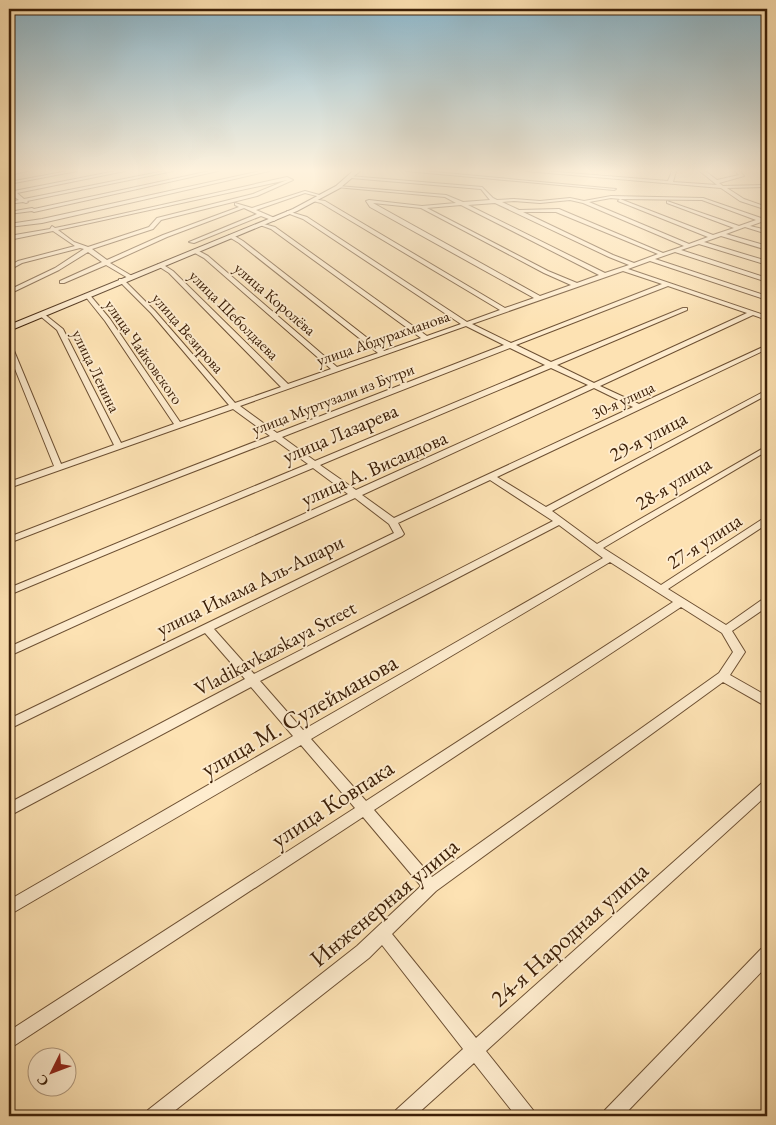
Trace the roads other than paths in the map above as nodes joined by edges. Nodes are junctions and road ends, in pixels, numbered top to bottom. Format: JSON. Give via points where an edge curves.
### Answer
{"nodes":[{"id":1,"x":26,"y":224,"type":"edge"},
{"id":2,"x":45,"y":224,"type":"edge"},
{"id":3,"x":83,"y":224,"type":"edge"},
{"id":4,"x":155,"y":224,"type":"edge"},
{"id":5,"x":199,"y":224,"type":"edge"},
{"id":6,"x":238,"y":224,"type":"edge"},
{"id":7,"x":262,"y":224,"type":"joint"},
{"id":8,"x":314,"y":224,"type":"edge"},
{"id":9,"x":359,"y":224,"type":"edge"},
{"id":10,"x":404,"y":224,"type":"edge"},
{"id":11,"x":453,"y":224,"type":"edge"},
{"id":12,"x":500,"y":224,"type":"edge"},
{"id":13,"x":544,"y":224,"type":"edge"},
{"id":14,"x":589,"y":224,"type":"edge"},
{"id":15,"x":636,"y":224,"type":"edge"},
{"id":16,"x":678,"y":224,"type":"edge"},
{"id":17,"x":732,"y":224,"type":"edge"},
{"id":18,"x":752,"y":224,"type":"edge"},
{"id":19,"x":9,"y":226,"type":"edge"},
{"id":20,"x":742,"y":227,"type":"junction"},
{"id":21,"x":54,"y":230,"type":"junction"},
{"id":22,"x":767,"y":232,"type":"edge"},
{"id":23,"x":720,"y":234,"type":"junction"},
{"id":24,"x":231,"y":236,"type":"junction"},
{"id":25,"x":712,"y":237,"type":"junction"},
{"id":26,"x":9,"y":238,"type":"edge"},
{"id":27,"x":192,"y":242,"type":"dead end"},
{"id":28,"x":698,"y":242,"type":"junction"},
{"id":29,"x":687,"y":245,"type":"junction"},
{"id":30,"x":84,"y":248,"type":"junction"},
{"id":31,"x":767,"y":248,"type":"edge"},
{"id":32,"x":674,"y":250,"type":"junction"},
{"id":33,"x":195,"y":251,"type":"junction"},
{"id":34,"x":662,"y":254,"type":"junction"},
{"id":35,"x":649,"y":259,"type":"junction"},
{"id":36,"x":106,"y":263,"type":"junction"},
{"id":37,"x":767,"y":263,"type":"edge"},
{"id":38,"x":160,"y":264,"type":"junction"},
{"id":39,"x":635,"y":264,"type":"junction"},
{"id":40,"x":9,"y":268,"type":"edge"},
{"id":41,"x":623,"y":269,"type":"junction"},
{"id":42,"x":604,"y":275,"type":"junction"},
{"id":43,"x":130,"y":277,"type":"junction"},
{"id":44,"x":122,"y":280,"type":"junction"},
{"id":45,"x":767,"y":280,"type":"edge"},
{"id":46,"x":62,"y":282,"type":"dead end"},
{"id":47,"x":668,"y":284,"type":"junction"},
{"id":48,"x":576,"y":285,"type":"junction"},
{"id":49,"x":9,"y":292,"type":"edge"},
{"id":50,"x":87,"y":295,"type":"junction"},
{"id":51,"x":539,"y":298,"type":"junction"},
{"id":52,"x":767,"y":298,"type":"edge"},
{"id":53,"x":685,"y":308,"type":"dead end"},
{"id":54,"x":504,"y":310,"type":"junction"},
{"id":55,"x":753,"y":313,"type":"junction"},
{"id":56,"x":41,"y":314,"type":"junction"},
{"id":57,"x":767,"y":318,"type":"edge"},
{"id":58,"x":466,"y":324,"type":"junction"},
{"id":59,"x":9,"y":328,"type":"edge"},
{"id":60,"x":426,"y":338,"type":"junction"},
{"id":61,"x":512,"y":345,"type":"junction"},
{"id":62,"x":9,"y":346,"type":"edge"},
{"id":63,"x":767,"y":347,"type":"edge"},
{"id":64,"x":383,"y":353,"type":"junction"},
{"id":65,"x":551,"y":364,"type":"junction"},
{"id":66,"x":335,"y":369,"type":"junction"},
{"id":67,"x":596,"y":386,"type":"junction"},
{"id":68,"x":286,"y":387,"type":"junction"},
{"id":69,"x":767,"y":392,"type":"edge"},
{"id":70,"x":233,"y":405,"type":"junction"},
{"id":71,"x":639,"y":407,"type":"junction"},
{"id":72,"x":178,"y":425,"type":"junction"},
{"id":73,"x":275,"y":437,"type":"junction"},
{"id":74,"x":118,"y":446,"type":"junction"},
{"id":75,"x":767,"y":448,"type":"edge"},
{"id":76,"x":312,"y":464,"type":"junction"},
{"id":77,"x":59,"y":468,"type":"junction"},
{"id":78,"x":491,"y":477,"type":"junction"},
{"id":79,"x":9,"y":485,"type":"edge"},
{"id":80,"x":356,"y":496,"type":"junction"},
{"id":81,"x":546,"y":511,"type":"junction"},
{"id":82,"x":767,"y":520,"type":"edge"},
{"id":83,"x":560,"y":521,"type":"junction"},
{"id":84,"x":393,"y":522,"type":"junction"},
{"id":85,"x":9,"y":540,"type":"edge"},
{"id":86,"x":597,"y":548,"type":"junction"},
{"id":87,"x":610,"y":558,"type":"junction"},
{"id":88,"x":660,"y":590,"type":"junction"},
{"id":89,"x":9,"y":592,"type":"edge"},
{"id":90,"x":767,"y":602,"type":"edge"},
{"id":91,"x":680,"y":603,"type":"junction"},
{"id":92,"x":206,"y":627,"type":"junction"},
{"id":93,"x":726,"y":630,"type":"junction"},
{"id":94,"x":9,"y":652,"type":"edge"},
{"id":95,"x":723,"y":676,"type":"junction"},
{"id":96,"x":253,"y":680,"type":"junction"},
{"id":97,"x":767,"y":702,"type":"edge"},
{"id":98,"x":9,"y":724,"type":"edge"},
{"id":99,"x":303,"y":737,"type":"junction"},
{"id":100,"x":767,"y":786,"type":"edge"},
{"id":101,"x":364,"y":809,"type":"junction"},
{"id":102,"x":9,"y":810,"type":"edge"},
{"id":103,"x":431,"y":886,"type":"junction"},
{"id":104,"x":9,"y":908,"type":"edge"},
{"id":105,"x":382,"y":933,"type":"junction"},
{"id":106,"x":767,"y":955,"type":"edge"},
{"id":107,"x":9,"y":1041,"type":"edge"},
{"id":108,"x":476,"y":1050,"type":"junction"},
{"id":109,"x":154,"y":1116,"type":"edge"},
{"id":110,"x":402,"y":1116,"type":"edge"},
{"id":111,"x":527,"y":1116,"type":"edge"},
{"id":112,"x":611,"y":1116,"type":"edge"}],
"edges":[{"from":1,"to":19,"type":"street"},
{"from":2,"to":21,"type":"street"},
{"from":3,"to":21,"type":"street"},
{"from":4,"to":30,"type":"street","via":[[151,228]]},
{"from":5,"to":36,"type":"street"},
{"from":6,"to":27,"type":"street"},
{"from":7,"to":24,"type":"main road"},
{"from":7,"to":60,"type":"street","via":[[273,228]]},
{"from":8,"to":58,"type":"street"},
{"from":9,"to":54,"type":"street"},
{"from":10,"to":51,"type":"street"},
{"from":11,"to":48,"type":"street"},
{"from":12,"to":42,"type":"street"},
{"from":13,"to":39,"type":"street"},
{"from":14,"to":34,"type":"street"},
{"from":15,"to":29,"type":"street"},
{"from":16,"to":25,"type":"street"},
{"from":17,"to":20,"type":"street"},
{"from":18,"to":20,"type":"street","name":"улица Абдурахманова"},
{"from":20,"to":22,"type":"street"},
{"from":20,"to":23,"type":"street","name":"улица Абдурахманова"},
{"from":21,"to":26,"type":"street"},
{"from":21,"to":30,"type":"street"},
{"from":23,"to":25,"type":"street","name":"улица Абдурахманова"},
{"from":23,"to":31,"type":"street"},
{"from":24,"to":33,"type":"main road"},
{"from":24,"to":64,"type":"street"},
{"from":25,"to":28,"type":"street","name":"улица Абдурахманова"},
{"from":28,"to":29,"type":"street","name":"улица Абдурахманова"},
{"from":28,"to":37,"type":"street"},
{"from":29,"to":32,"type":"street","name":"улица Абдурахманова"},
{"from":30,"to":36,"type":"street"},
{"from":30,"to":40,"type":"street","via":[[20,262]]},
{"from":30,"to":49,"type":"street","via":[[57,269]]},
{"from":32,"to":34,"type":"street","name":"улица Абдурахманова"},
{"from":32,"to":45,"type":"street"},
{"from":33,"to":38,"type":"main road"},
{"from":33,"to":66,"type":"street","name":"улица Королёва","via":[[206,257]]},
{"from":34,"to":35,"type":"street","name":"улица Абдурахманова"},
{"from":35,"to":39,"type":"street","name":"улица Абдурахманова"},
{"from":35,"to":52,"type":"street"},
{"from":36,"to":43,"type":"street"},
{"from":36,"to":46,"type":"street"},
{"from":38,"to":43,"type":"main road"},
{"from":38,"to":68,"type":"street","name":"улица Шеболдаева"},
{"from":39,"to":41,"type":"street","name":"улица Абдурахманова"},
{"from":41,"to":42,"type":"street","name":"улица Абдурахманова"},
{"from":41,"to":47,"type":"street"},
{"from":42,"to":48,"type":"street","name":"улица Абдурахманова"},
{"from":43,"to":44,"type":"main road"},
{"from":44,"to":50,"type":"main road"},
{"from":44,"to":70,"type":"street","name":"улица Везирова"},
{"from":47,"to":55,"type":"street"},
{"from":47,"to":61,"type":"street","name":"улица Муртузали из Бутри"},
{"from":48,"to":51,"type":"street","name":"улица Абдурахманова"},
{"from":50,"to":56,"type":"main road"},
{"from":50,"to":72,"type":"street","name":"улица Чайковского","via":[[108,320]]},
{"from":51,"to":54,"type":"street","name":"улица Абдурахманова"},
{"from":53,"to":65,"type":"street","name":"улица Лазарева"},
{"from":54,"to":58,"type":"street","name":"улица Абдурахманова"},
{"from":55,"to":57,"type":"street"},
{"from":55,"to":67,"type":"street","name":"улица А. Висаидова"},
{"from":56,"to":59,"type":"main road"},
{"from":56,"to":74,"type":"street","name":"улица Ленина","via":[[60,329]]},
{"from":58,"to":60,"type":"street","name":"улица Абдурахманова"},
{"from":58,"to":61,"type":"street"},
{"from":60,"to":64,"type":"street","name":"улица Абдурахманова"},
{"from":61,"to":65,"type":"street"},
{"from":61,"to":73,"type":"street","name":"улица Муртузали из Бутри"},
{"from":62,"to":77,"type":"street"},
{"from":63,"to":71,"type":"street","name":"30-я улица"},
{"from":64,"to":66,"type":"street","name":"улица Абдурахманова"},
{"from":65,"to":67,"type":"street"},
{"from":65,"to":76,"type":"street","name":"улица Лазарева"},
{"from":66,"to":68,"type":"street","name":"улица Абдурахманова"},
{"from":67,"to":71,"type":"street"},
{"from":67,"to":80,"type":"street","name":"улица А. Висаидова"},
{"from":68,"to":70,"type":"street","name":"улица Абдурахманова"},
{"from":69,"to":81,"type":"street","name":"29-я улица"},
{"from":70,"to":72,"type":"street","name":"улица Абдурахманова"},
{"from":70,"to":73,"type":"street","name":"улица Везирова"},
{"from":71,"to":78,"type":"street","name":"30-я улица"},
{"from":72,"to":74,"type":"street","name":"улица Абдурахманова"},
{"from":73,"to":76,"type":"street","name":"улица Везирова"},
{"from":73,"to":85,"type":"street","name":"улица Муртузали из Бутри"},
{"from":74,"to":77,"type":"street","name":"улица Абдурахманова"},
{"from":75,"to":86,"type":"street","name":"28-я улица"},
{"from":76,"to":80,"type":"street","name":"улица Везирова"},
{"from":76,"to":89,"type":"street","name":"улица Лазарева"},
{"from":77,"to":79,"type":"street","name":"улица Абдурахманова"},
{"from":78,"to":81,"type":"street"},
{"from":78,"to":84,"type":"street"},
{"from":80,"to":84,"type":"street","name":"улица Везирова"},
{"from":80,"to":94,"type":"street","name":"улица А. Висаидова"},
{"from":81,"to":83,"type":"street"},
{"from":82,"to":88,"type":"street","name":"27-я улица"},
{"from":83,"to":86,"type":"street"},
{"from":83,"to":96,"type":"street","name":"Vladikavkazskaya Street"},
{"from":84,"to":92,"type":"street","name":"улица Имама Аль-Ашари","via":[[399,534]]},
{"from":86,"to":87,"type":"street"},
{"from":87,"to":88,"type":"street"},
{"from":87,"to":99,"type":"street","name":"улица М. Сулейманова"},
{"from":88,"to":91,"type":"street"},
{"from":90,"to":93,"type":"street"},
{"from":91,"to":93,"type":"street"},
{"from":91,"to":101,"type":"street","name":"улица Ковпака"},
{"from":92,"to":96,"type":"street"},
{"from":92,"to":98,"type":"street","name":"улица Имама Аль-Ашари"},
{"from":93,"to":95,"type":"street","via":[[739,652]]},
{"from":95,"to":97,"type":"street"},
{"from":95,"to":103,"type":"street","name":"Инженерная улица"},
{"from":96,"to":99,"type":"street"},
{"from":96,"to":102,"type":"street","name":"Vladikavkazskaya Street"},
{"from":99,"to":101,"type":"street"},
{"from":99,"to":104,"type":"street","name":"улица М. Сулейманова"},
{"from":100,"to":108,"type":"street","name":"24-я Народная улица"},
{"from":101,"to":103,"type":"street"},
{"from":101,"to":107,"type":"street","name":"улица Ковпака"},
{"from":103,"to":105,"type":"street","name":"Инженерная улица"},
{"from":105,"to":108,"type":"street"},
{"from":105,"to":109,"type":"street","name":"Инженерная улица","via":[[363,952]]},
{"from":106,"to":112,"type":"street"},
{"from":108,"to":110,"type":"street","name":"24-я Народная улица"},
{"from":108,"to":111,"type":"street"}]}
